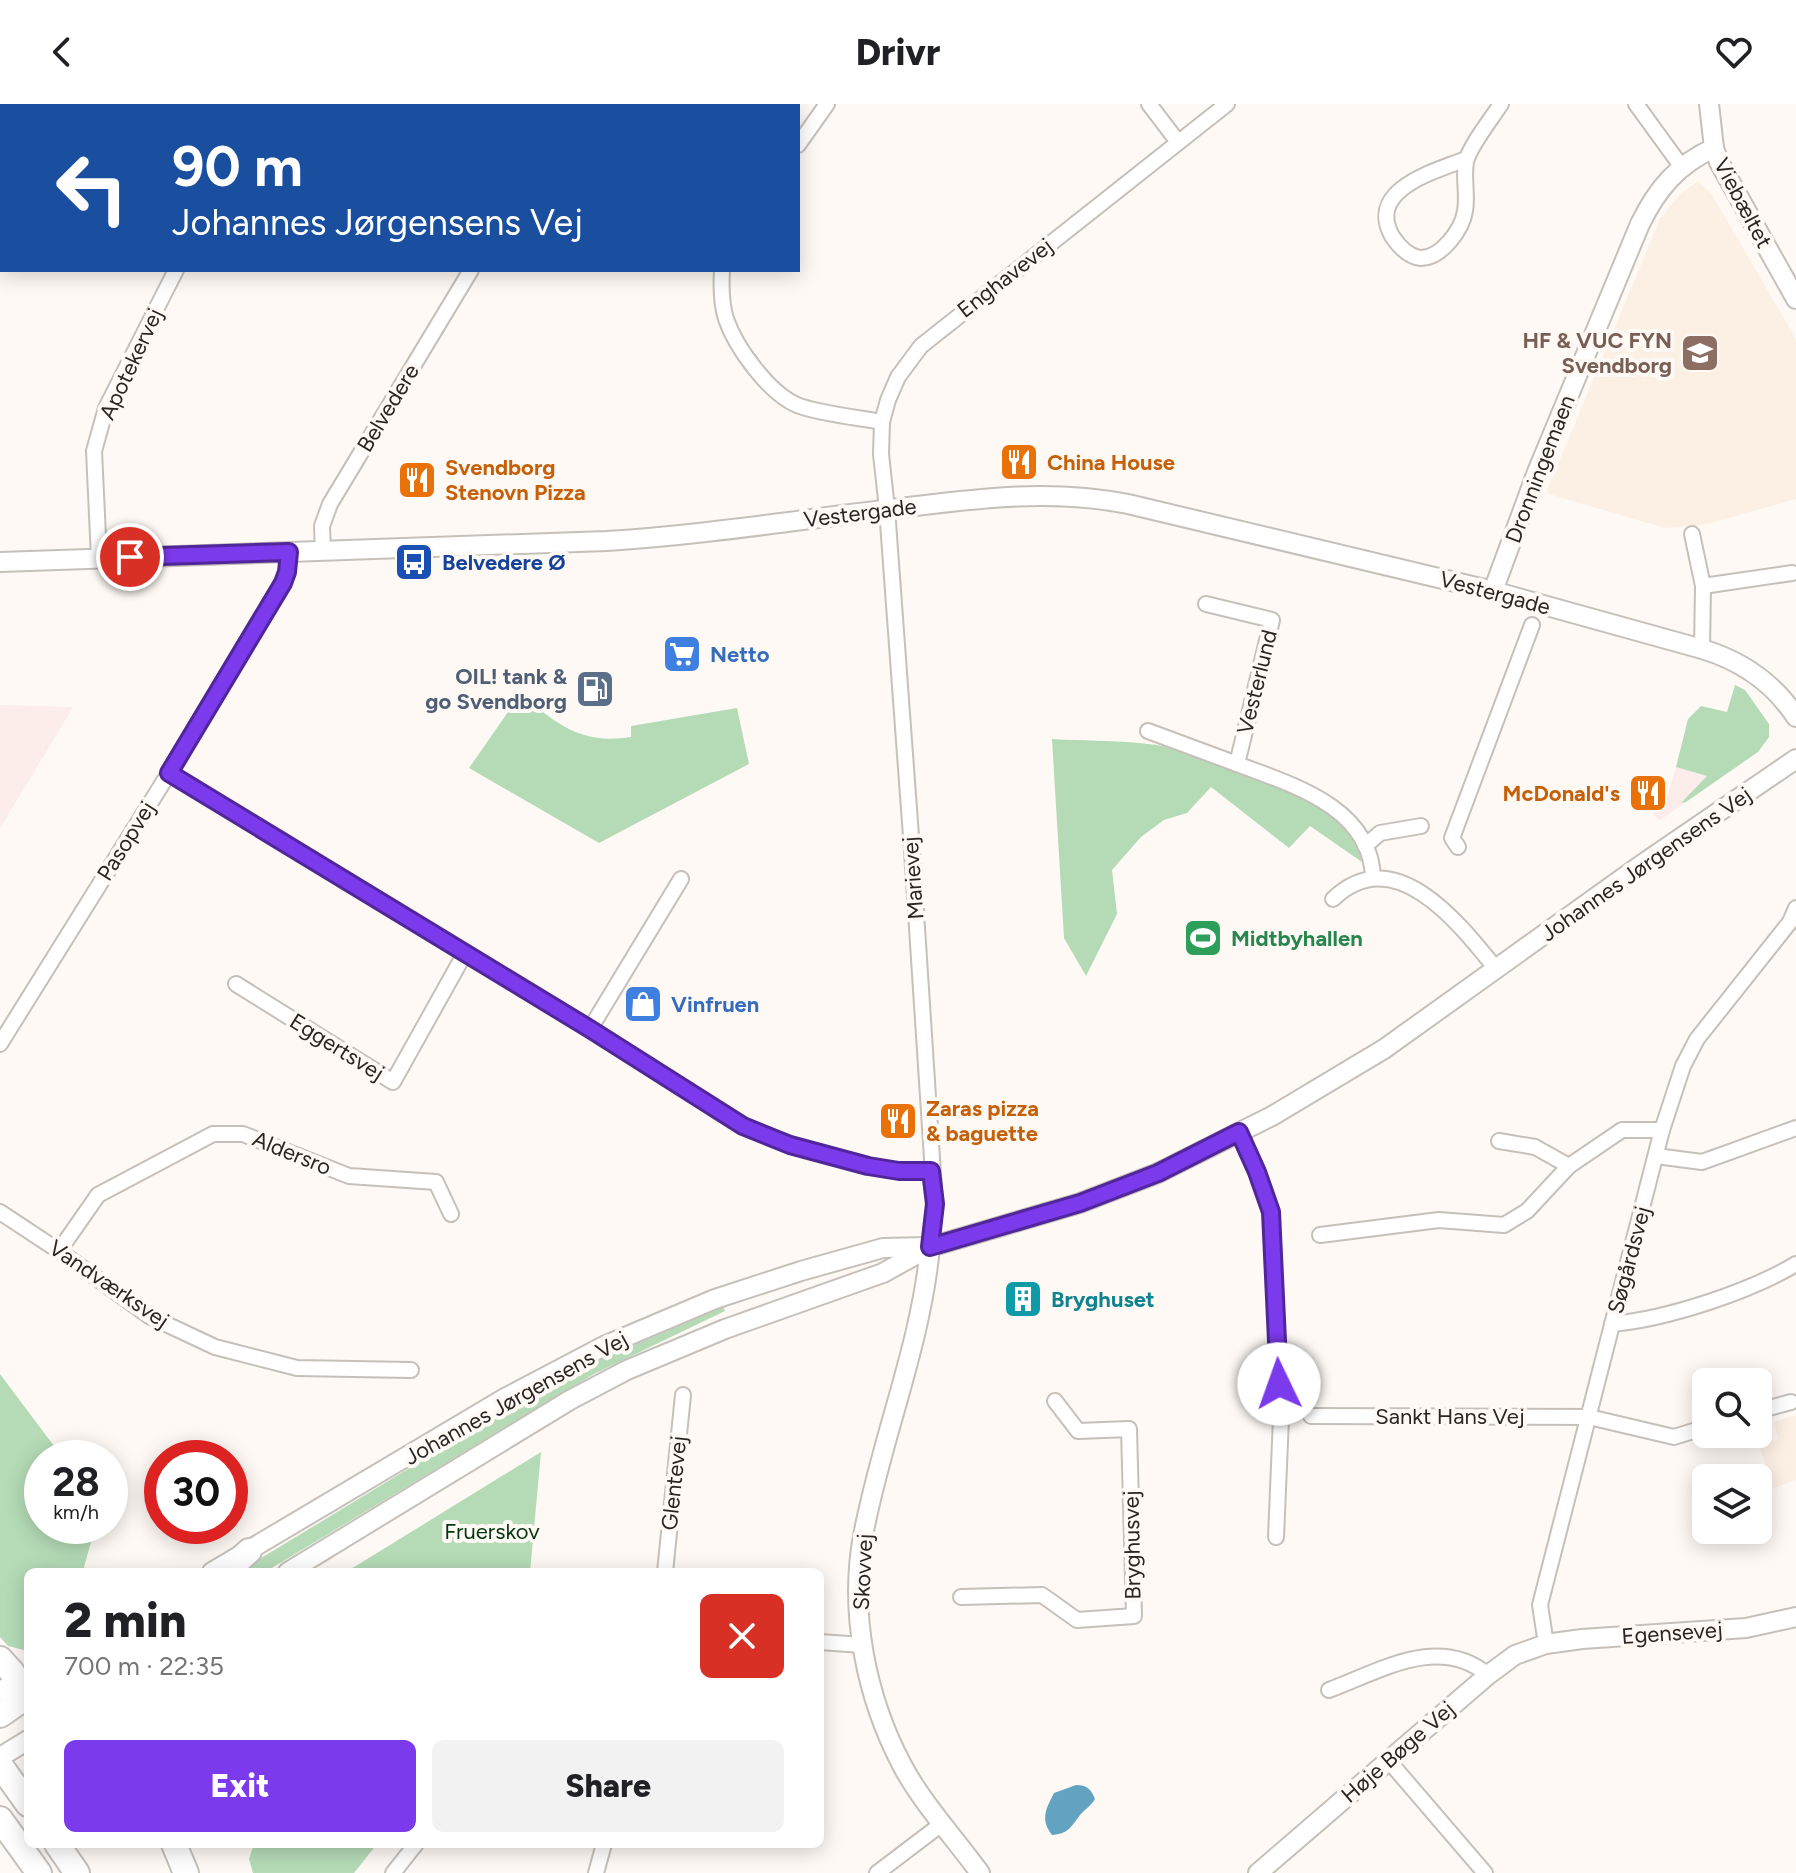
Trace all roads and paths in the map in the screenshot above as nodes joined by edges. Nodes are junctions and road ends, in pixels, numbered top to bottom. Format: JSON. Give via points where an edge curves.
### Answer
{"nodes":[{"id":1,"x":827,"y":104,"type":"edge"},
{"id":2,"x":1149,"y":104,"type":"edge"},
{"id":3,"x":1227,"y":104,"type":"edge"},
{"id":4,"x":1501,"y":104,"type":"edge"},
{"id":5,"x":1636,"y":104,"type":"edge"},
{"id":6,"x":1709,"y":104,"type":"edge"},
{"id":7,"x":800,"y":142,"type":"edge"},
{"id":8,"x":1178,"y":142,"type":"junction"},
{"id":9,"x":1714,"y":148,"type":"junction"},
{"id":10,"x":1466,"y":159,"type":"junction"},
{"id":11,"x":1681,"y":166,"type":"junction"},
{"id":12,"x":175,"y":272,"type":"edge"},
{"id":13,"x":470,"y":272,"type":"edge"},
{"id":14,"x":722,"y":272,"type":"edge"},
{"id":15,"x":1796,"y":299,"type":"edge"},
{"id":16,"x":882,"y":422,"type":"junction"},
{"id":17,"x":887,"y":509,"type":"junction"},
{"id":18,"x":1692,"y":534,"type":"dead end"},
{"id":19,"x":289,"y":552,"type":"junction"},
{"id":20,"x":323,"y":552,"type":"junction"},
{"id":21,"x":99,"y":558,"type":"junction"},
{"id":22,"x":0,"y":562,"type":"edge"},
{"id":23,"x":1792,"y":573,"type":"dead end"},
{"id":24,"x":1703,"y":586,"type":"junction"},
{"id":25,"x":1493,"y":591,"type":"junction"},
{"id":26,"x":1206,"y":604,"type":"dead end"},
{"id":27,"x":1532,"y":625,"type":"dead end"},
{"id":28,"x":1702,"y":649,"type":"junction"},
{"id":29,"x":1796,"y":717,"type":"edge"},
{"id":30,"x":1148,"y":731,"type":"dead end"},
{"id":31,"x":1796,"y":759,"type":"edge"},
{"id":32,"x":1237,"y":764,"type":"junction"},
{"id":33,"x":169,"y":773,"type":"junction"},
{"id":34,"x":1421,"y":826,"type":"dead end"},
{"id":35,"x":1365,"y":846,"type":"junction"},
{"id":36,"x":1458,"y":847,"type":"dead end"},
{"id":37,"x":1373,"y":878,"type":"junction"},
{"id":38,"x":681,"y":879,"type":"dead end"},
{"id":39,"x":1333,"y":899,"type":"dead end"},
{"id":40,"x":1796,"y":908,"type":"edge"},
{"id":41,"x":1793,"y":924,"type":"edge"},
{"id":42,"x":465,"y":953,"type":"junction"},
{"id":43,"x":1497,"y":970,"type":"junction"},
{"id":44,"x":236,"y":984,"type":"dead end"},
{"id":45,"x":590,"y":1029,"type":"junction"},
{"id":46,"x":0,"y":1044,"type":"edge"},
{"id":47,"x":1796,"y":1128,"type":"edge"},
{"id":48,"x":1662,"y":1130,"type":"junction"},
{"id":49,"x":1239,"y":1132,"type":"junction"},
{"id":50,"x":1499,"y":1141,"type":"dead end"},
{"id":51,"x":1656,"y":1156,"type":"junction"},
{"id":52,"x":1569,"y":1166,"type":"junction"},
{"id":53,"x":931,"y":1171,"type":"junction"},
{"id":54,"x":0,"y":1212,"type":"edge"},
{"id":55,"x":451,"y":1214,"type":"dead end"},
{"id":56,"x":1320,"y":1235,"type":"dead end"},
{"id":57,"x":930,"y":1247,"type":"junction"},
{"id":58,"x":59,"y":1251,"type":"junction"},
{"id":59,"x":1796,"y":1264,"type":"edge"},
{"id":60,"x":1612,"y":1324,"type":"junction"},
{"id":61,"x":411,"y":1370,"type":"dead end"},
{"id":62,"x":683,"y":1395,"type":"dead end"},
{"id":63,"x":1055,"y":1401,"type":"dead end"},
{"id":64,"x":1791,"y":1402,"type":"dead end"},
{"id":65,"x":1772,"y":1407,"type":"edge"},
{"id":66,"x":1311,"y":1416,"type":"dead end"},
{"id":67,"x":1589,"y":1417,"type":"junction"},
{"id":68,"x":1692,"y":1431,"type":"edge"},
{"id":69,"x":1276,"y":1537,"type":"dead end"},
{"id":70,"x":249,"y":1551,"type":"junction"},
{"id":71,"x":219,"y":1568,"type":"edge"},
{"id":72,"x":230,"y":1568,"type":"edge"},
{"id":73,"x":294,"y":1568,"type":"edge"},
{"id":74,"x":665,"y":1568,"type":"edge"},
{"id":75,"x":961,"y":1597,"type":"dead end"},
{"id":76,"x":1796,"y":1617,"type":"edge"},
{"id":77,"x":824,"y":1642,"type":"edge"},
{"id":78,"x":1546,"y":1644,"type":"junction"},
{"id":79,"x":862,"y":1645,"type":"junction"},
{"id":80,"x":0,"y":1658,"type":"edge"},
{"id":81,"x":1488,"y":1675,"type":"junction"},
{"id":82,"x":19,"y":1679,"type":"edge"},
{"id":83,"x":1329,"y":1690,"type":"dead end"},
{"id":84,"x":0,"y":1715,"type":"edge"},
{"id":85,"x":24,"y":1718,"type":"edge"},
{"id":86,"x":0,"y":1733,"type":"edge"},
{"id":87,"x":24,"y":1744,"type":"edge"},
{"id":88,"x":1388,"y":1760,"type":"junction"},
{"id":89,"x":3,"y":1766,"type":"edge"},
{"id":90,"x":24,"y":1798,"type":"edge"},
{"id":91,"x":0,"y":1819,"type":"edge"},
{"id":92,"x":943,"y":1823,"type":"junction"},
{"id":93,"x":60,"y":1848,"type":"edge"},
{"id":94,"x":176,"y":1848,"type":"edge"},
{"id":95,"x":413,"y":1848,"type":"edge"},
{"id":96,"x":603,"y":1848,"type":"edge"},
{"id":97,"x":39,"y":1873,"type":"edge"},
{"id":98,"x":77,"y":1873,"type":"edge"},
{"id":99,"x":186,"y":1873,"type":"edge"},
{"id":100,"x":393,"y":1873,"type":"edge"},
{"id":101,"x":596,"y":1873,"type":"edge"},
{"id":102,"x":877,"y":1873,"type":"edge"},
{"id":103,"x":980,"y":1873,"type":"edge"},
{"id":104,"x":1258,"y":1873,"type":"edge"},
{"id":105,"x":1485,"y":1873,"type":"edge"}],
"edges":[{"from":1,"to":7,"type":"street"},
{"from":2,"to":8,"type":"street"},
{"from":3,"to":8,"type":"street","name":"Enghavevej"},
{"from":4,"to":10,"type":"street"},
{"from":5,"to":11,"type":"street"},
{"from":6,"to":9,"type":"street"},
{"from":8,"to":16,"type":"street","name":"Enghavevej","via":[[921,346],[898,377]]},
{"from":9,"to":11,"type":"street","name":"Dronningemaen"},
{"from":9,"to":15,"type":"street","name":"Viebæltet"},
{"from":10,"to":10,"type":"street","via":[[1411,180],[1393,197],[1389,231],[1408,253],[1420,258],[1436,253],[1452,239],[1465,214]]},
{"from":11,"to":25,"type":"street","name":"Dronningemaen","via":[[1640,224]]},
{"from":12,"to":21,"type":"street","name":"Apotekervej","via":[[106,408],[94,451]]},
{"from":13,"to":20,"type":"street","name":"Belvedere","via":[[330,504],[322,526]]},
{"from":14,"to":16,"type":"street","via":[[727,321],[771,387],[797,405]]},
{"from":16,"to":17,"type":"street","name":"Enghavevej"},
{"from":17,"to":20,"type":"street","name":"Vestergade","via":[[632,540]]},
{"from":17,"to":25,"type":"street","name":"Vestergade","via":[[1006,495],[1097,498]]},
{"from":17,"to":53,"type":"street","name":"Marievej"},
{"from":18,"to":24,"type":"street"},
{"from":19,"to":20,"type":"street","name":"Vestergade"},
{"from":19,"to":21,"type":"street","name":"Vestergade"},
{"from":19,"to":33,"type":"street","name":"Pasopvej","via":[[283,583]]},
{"from":21,"to":22,"type":"street","name":"Vestergade"},
{"from":23,"to":24,"type":"street"},
{"from":24,"to":28,"type":"street"},
{"from":25,"to":28,"type":"street","name":"Vestergade"},
{"from":26,"to":32,"type":"street","name":"Vesterlund","via":[[1272,620]]},
{"from":27,"to":36,"type":"street","via":[[1452,838]]},
{"from":28,"to":29,"type":"street","name":"Vestergade","via":[[1749,669]]},
{"from":30,"to":32,"type":"street","name":"Vesterlund"},
{"from":31,"to":43,"type":"street","name":"Johannes Jørgensens Vej"},
{"from":32,"to":35,"type":"street","name":"Vesterlund","via":[[1309,791],[1346,817]]},
{"from":33,"to":42,"type":"street"},
{"from":33,"to":46,"type":"street","name":"Pasopvej"},
{"from":34,"to":35,"type":"street","via":[[1380,833]]},
{"from":35,"to":37,"type":"street","name":"Vesterlund","via":[[1373,861]]},
{"from":37,"to":39,"type":"street","via":[[1351,884]]},
{"from":37,"to":43,"type":"street","via":[[1404,884],[1434,901]]},
{"from":38,"to":45,"type":"street"},
{"from":40,"to":41,"type":"street","name":"Søgårdsvej"},
{"from":41,"to":48,"type":"street","name":"Søgårdsvej","via":[[1697,1039]]},
{"from":42,"to":44,"type":"street","name":"Eggertsvej","via":[[393,1082]]},
{"from":42,"to":45,"type":"street"},
{"from":43,"to":49,"type":"street","name":"Johannes Jørgensens Vej","via":[[1357,1066]]},
{"from":45,"to":53,"type":"street","via":[[743,1126],[868,1166]]},
{"from":47,"to":51,"type":"street","via":[[1702,1162]]},
{"from":48,"to":51,"type":"street","name":"Søgårdsvej"},
{"from":48,"to":52,"type":"street","via":[[1622,1130]]},
{"from":49,"to":57,"type":"street","name":"Johannes Jørgensens Vej","via":[[1158,1173],[1080,1203]]},
{"from":49,"to":69,"type":"street","via":[[1271,1212],[1281,1418]]},
{"from":50,"to":52,"type":"street","via":[[1535,1147]]},
{"from":51,"to":60,"type":"street","name":"Søgårdsvej"},
{"from":52,"to":56,"type":"street","via":[[1527,1211],[1504,1225],[1439,1220]]},
{"from":53,"to":57,"type":"street","name":"Marievej","via":[[935,1204]]},
{"from":54,"to":58,"type":"street","name":"Vandværksvej"},
{"from":55,"to":58,"type":"street","name":"Aldersro","via":[[436,1182],[349,1176],[243,1134],[213,1134],[98,1195]]},
{"from":57,"to":70,"type":"street","name":"Johannes Jørgensens Vej","via":[[883,1248],[801,1271],[715,1299],[604,1346],[500,1401]]},
{"from":57,"to":73,"type":"street","name":"Johannes Jørgensens Vej","via":[[883,1273],[693,1341],[614,1376]]},
{"from":57,"to":79,"type":"street","name":"Skovvej","via":[[926,1290],[862,1539]]},
{"from":58,"to":61,"type":"street","name":"Vandværksvej","via":[[149,1316],[215,1347],[297,1368]]},
{"from":59,"to":60,"type":"street","via":[[1766,1282],[1641,1321]]},
{"from":60,"to":67,"type":"street","name":"Søgårdsvej"},
{"from":62,"to":74,"type":"street","name":"Glentevej"},
{"from":63,"to":75,"type":"street","name":"Bryghusvej","via":[[1078,1431],[1129,1429],[1134,1616],[1077,1620],[1042,1595]]},
{"from":64,"to":65,"type":"street"},
{"from":66,"to":67,"type":"street","name":"Sankt Hans Vej"},
{"from":67,"to":68,"type":"street","name":"Sankt Hans Vej","via":[[1674,1437]]},
{"from":67,"to":78,"type":"street","name":"Søgårdsvej","via":[[1540,1605]]},
{"from":70,"to":71,"type":"street","name":"Johannes Jørgensens Vej"},
{"from":70,"to":72,"type":"main road"},
{"from":76,"to":78,"type":"street","name":"Egensevej","via":[[1746,1628]]},
{"from":77,"to":79,"type":"street"},
{"from":78,"to":81,"type":"street","name":"Høje Bøge Vej","via":[[1515,1655]]},
{"from":79,"to":92,"type":"street","name":"Skovvej","via":[[884,1728],[903,1768]]},
{"from":80,"to":82,"type":"main road"},
{"from":81,"to":83,"type":"street","via":[[1474,1663],[1441,1654],[1414,1658]]},
{"from":81,"to":88,"type":"street","name":"Høje Bøge Vej"},
{"from":82,"to":84,"type":"main road","via":[[21,1699]]},
{"from":85,"to":86,"type":"main road"},
{"from":87,"to":89,"type":"street"},
{"from":88,"to":104,"type":"street","name":"Høje Bøge Vej"},
{"from":88,"to":105,"type":"street"},
{"from":89,"to":90,"type":"main road"},
{"from":91,"to":97,"type":"main road"},
{"from":92,"to":102,"type":"street"},
{"from":92,"to":103,"type":"street","name":"Skovvej"},
{"from":93,"to":98,"type":"main road"},
{"from":94,"to":99,"type":"main road"},
{"from":95,"to":100,"type":"street"},
{"from":96,"to":101,"type":"street"}]}
